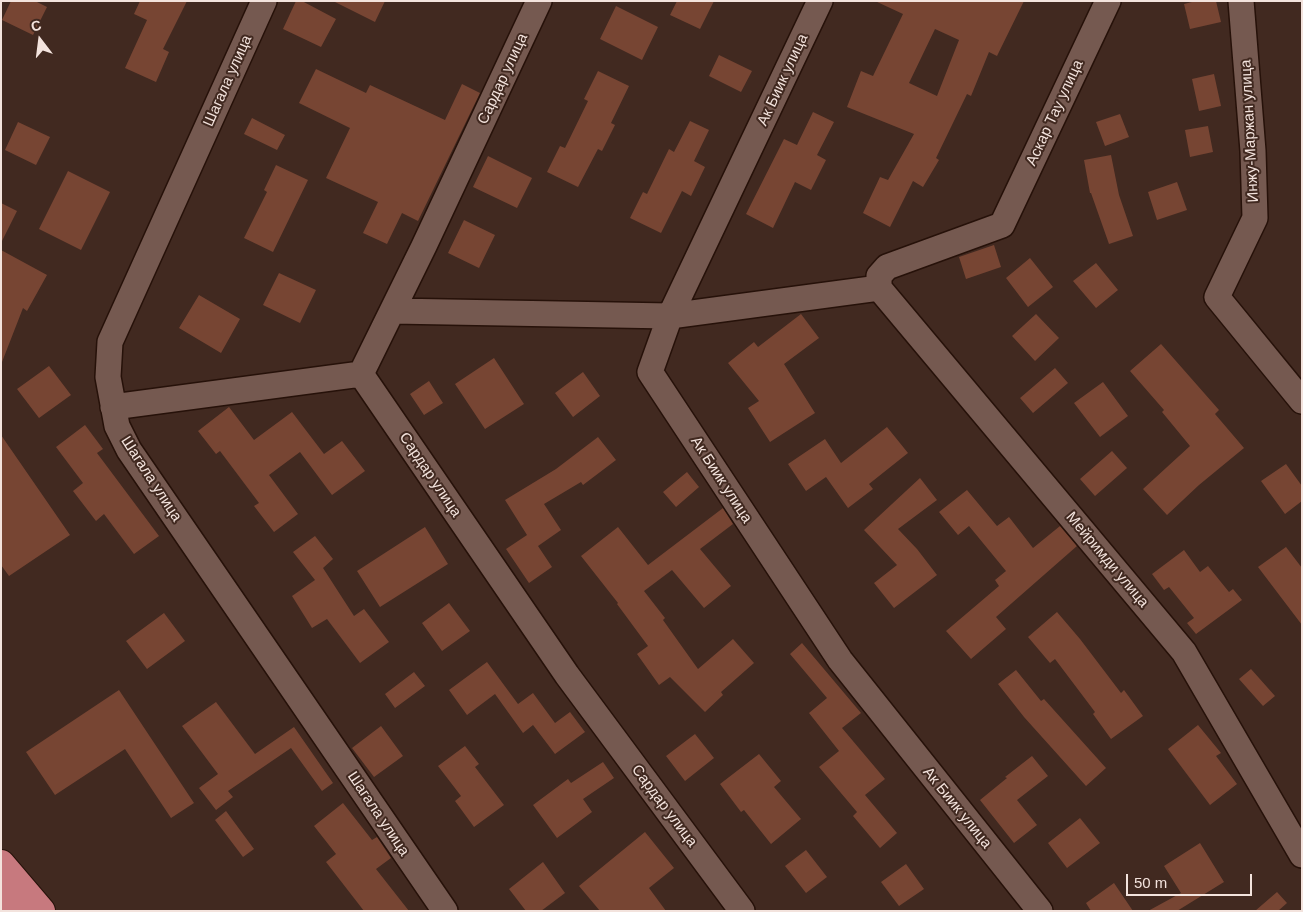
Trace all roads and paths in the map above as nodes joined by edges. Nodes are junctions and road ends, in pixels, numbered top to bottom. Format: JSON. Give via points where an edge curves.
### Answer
{"nodes":[{"id":1,"x":264,"y":1,"type":"edge"},
{"id":2,"x":540,"y":1,"type":"edge"},
{"id":3,"x":820,"y":1,"type":"edge"},
{"id":4,"x":1108,"y":1,"type":"edge"},
{"id":5,"x":1242,"y":1,"type":"edge"},
{"id":6,"x":879,"y":288,"type":"junction"},
{"id":7,"x":393,"y":311,"type":"junction"},
{"id":8,"x":670,"y":316,"type":"junction"},
{"id":9,"x":361,"y":374,"type":"junction"},
{"id":10,"x":1302,"y":401,"type":"edge"},
{"id":11,"x":113,"y":407,"type":"junction"},
{"id":12,"x":1302,"y":854,"type":"edge"},
{"id":13,"x":1,"y":864,"type":"edge"},
{"id":14,"x":1,"y":895,"type":"edge"},
{"id":15,"x":14,"y":911,"type":"edge"},
{"id":16,"x":41,"y":911,"type":"edge"},
{"id":17,"x":445,"y":911,"type":"edge"},
{"id":18,"x":742,"y":911,"type":"edge"},
{"id":19,"x":1040,"y":911,"type":"edge"}],
"edges":[{"from":1,"to":11,"type":"street","name":"Шагала улица","via":[[110,342],[108,377]]},
{"from":2,"to":7,"type":"street","name":"Сардар улица"},
{"from":3,"to":8,"type":"street","name":"Ак Биик улица"},
{"from":4,"to":6,"type":"street","name":"Аскар Тау улица","via":[[1002,225],[887,267],[879,276]]},
{"from":5,"to":10,"type":"street","name":"Инжу-Маржан улица","via":[[1255,218],[1217,297]]},
{"from":6,"to":8,"type":"street"},
{"from":6,"to":12,"type":"street","name":"Мейримди улица","via":[[1184,652]]},
{"from":7,"to":8,"type":"street"},
{"from":7,"to":9,"type":"street","name":"Сардар улица"},
{"from":8,"to":19,"type":"street","name":"Ак Биик улица","via":[[650,372],[840,660]]},
{"from":9,"to":11,"type":"street"},
{"from":9,"to":18,"type":"street","name":"Сардар улица","via":[[567,675]]},
{"from":11,"to":17,"type":"street","name":"Шагала улица","via":[[117,426],[129,450]]},
{"from":13,"to":16,"type":"highway"},
{"from":14,"to":15,"type":"highway"}]}
